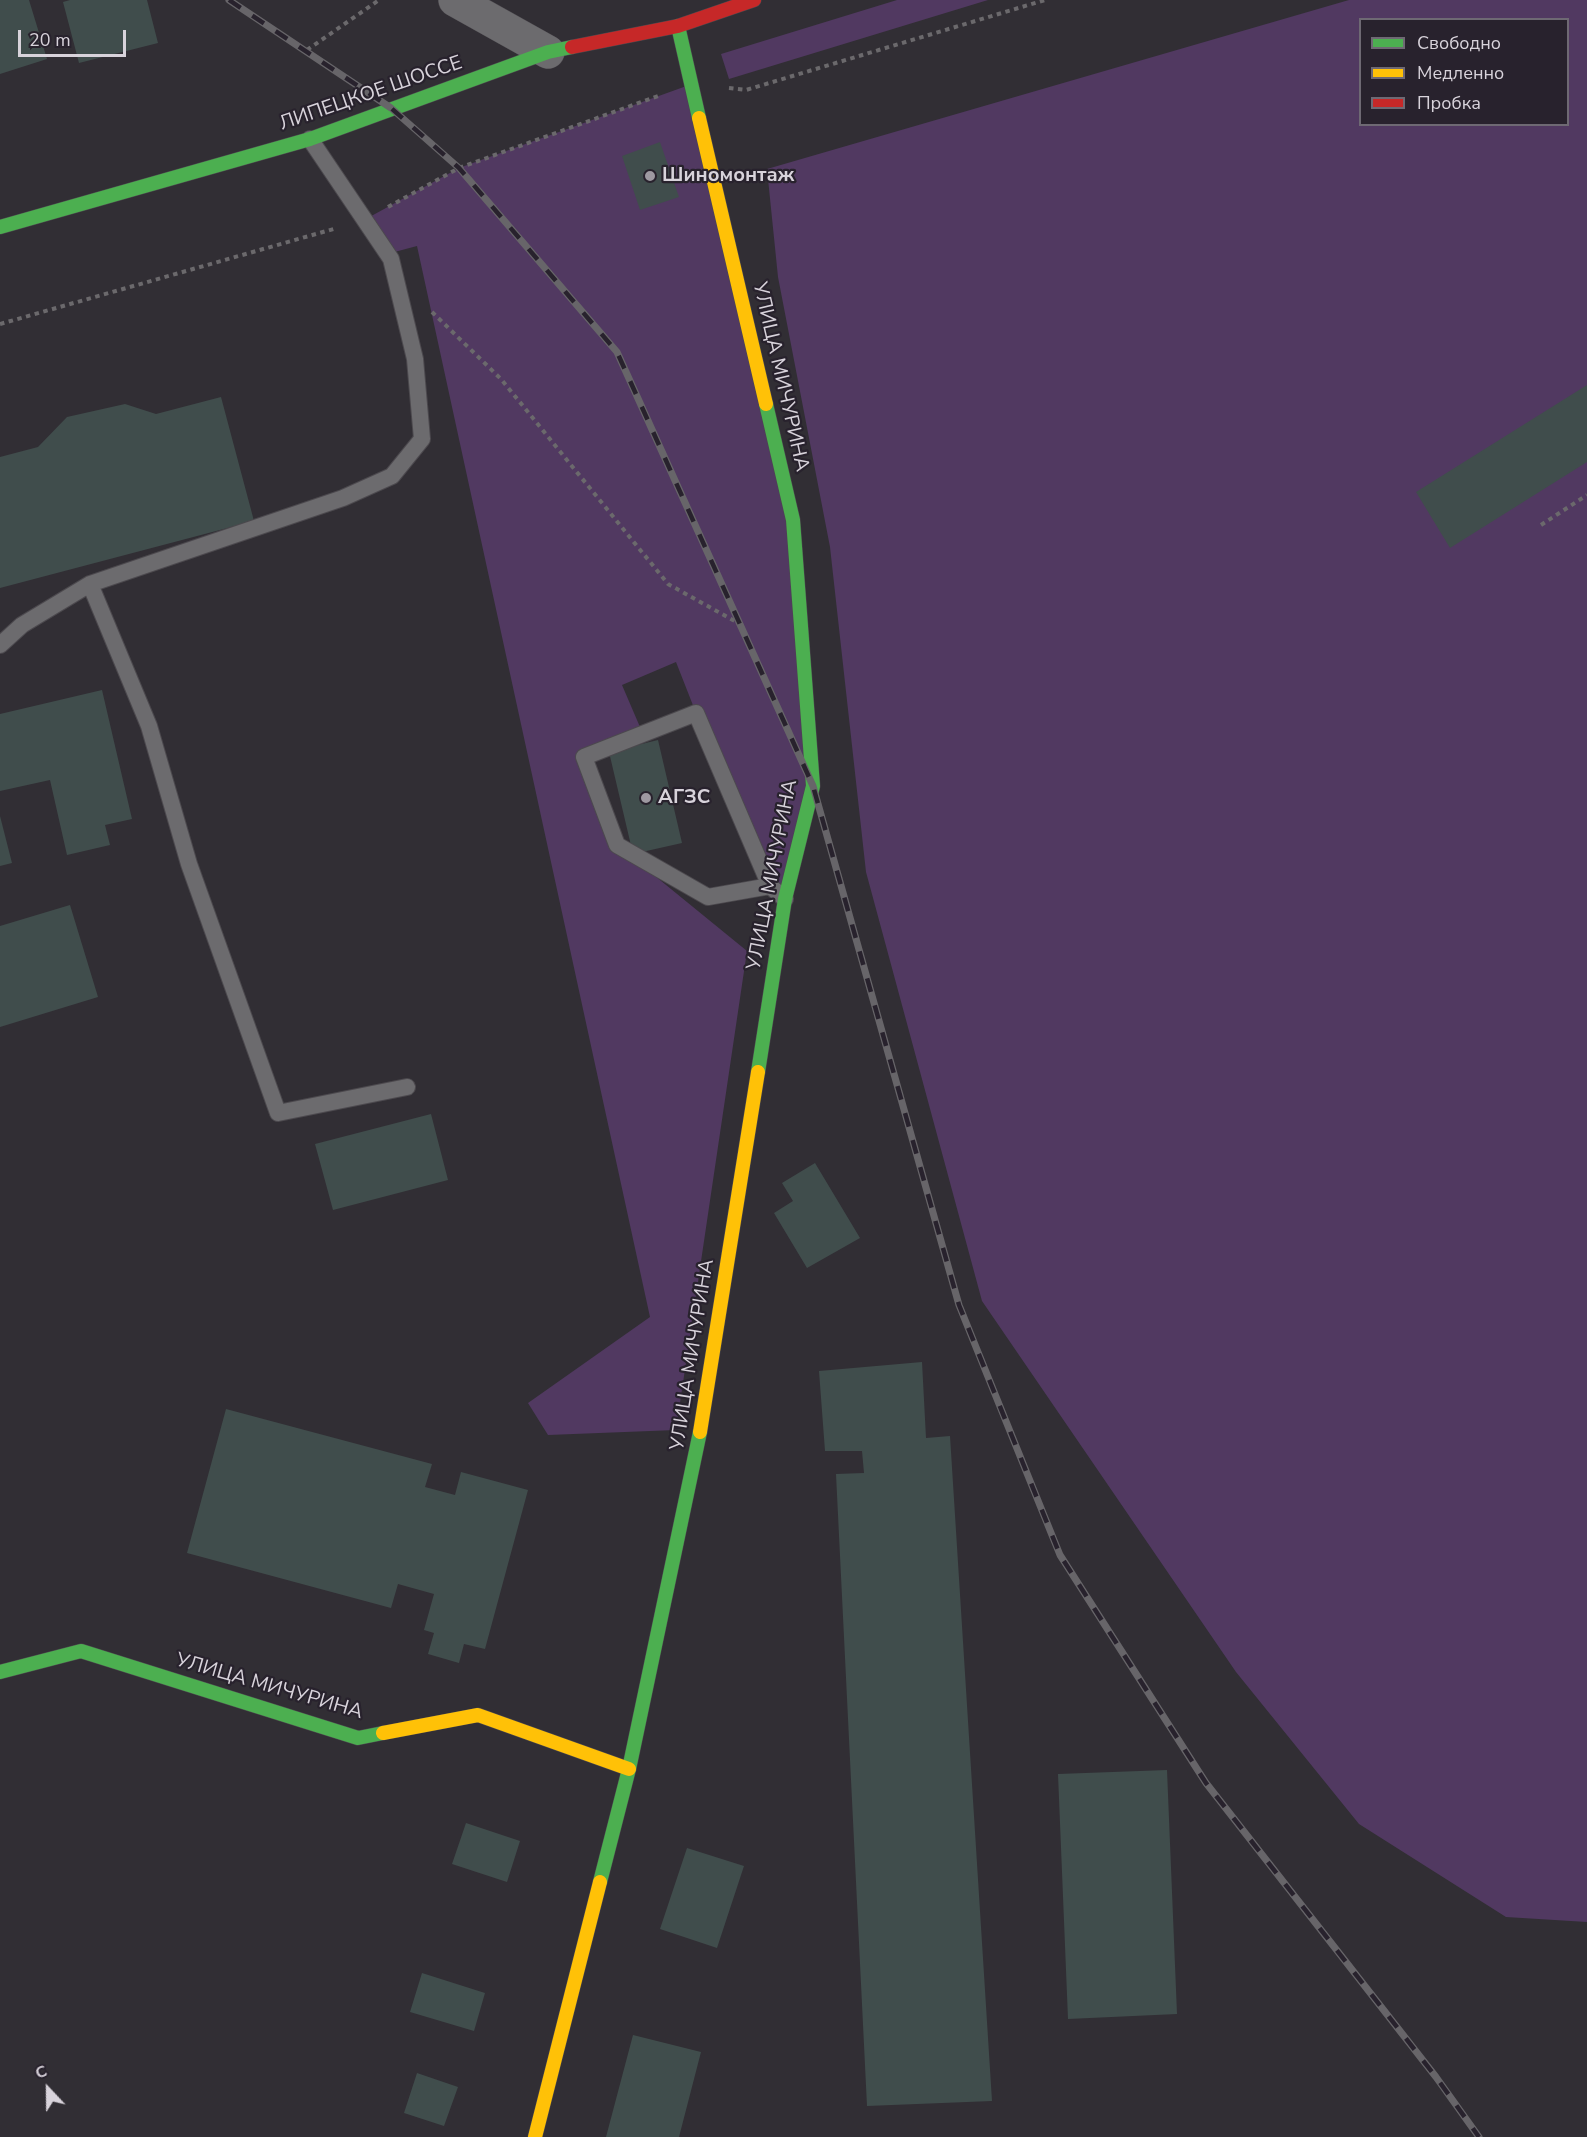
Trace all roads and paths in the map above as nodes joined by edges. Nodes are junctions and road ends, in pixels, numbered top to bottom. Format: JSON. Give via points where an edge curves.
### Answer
{"nodes":[{"id":1,"x":380,"y":0,"type":"edge"},
{"id":2,"x":455,"y":0,"type":"edge"},
{"id":3,"x":754,"y":0,"type":"edge"},
{"id":4,"x":1046,"y":0,"type":"edge"},
{"id":5,"x":678,"y":26,"type":"junction"},
{"id":6,"x":307,"y":50,"type":"dead end"},
{"id":7,"x":548,"y":52,"type":"junction"},
{"id":8,"x":692,"y":84,"type":"junction"},
{"id":9,"x":310,"y":139,"type":"junction"},
{"id":10,"x":364,"y":220,"type":"junction"},
{"id":11,"x":0,"y":227,"type":"edge"},
{"id":12,"x":395,"y":276,"type":"junction"},
{"id":13,"x":0,"y":324,"type":"edge"},
{"id":14,"x":1587,"y":495,"type":"edge"},
{"id":15,"x":1541,"y":525,"type":"dead end"},
{"id":16,"x":90,"y":584,"type":"junction"},
{"id":17,"x":740,"y":624,"type":"dead end"},
{"id":18,"x":0,"y":645,"type":"edge"},
{"id":19,"x":770,"y":886,"type":"junction"},
{"id":20,"x":785,"y":899,"type":"junction"},
{"id":21,"x":407,"y":1087,"type":"dead end"},
{"id":22,"x":0,"y":1672,"type":"edge"},
{"id":23,"x":629,"y":1769,"type":"junction"},
{"id":24,"x":535,"y":2137,"type":"edge"}],
"edges":[{"from":1,"to":6,"type":"path"},
{"from":2,"to":7,"type":"street"},
{"from":3,"to":5,"type":"street","name":"ЛИПЕЦКОЕ ШОССЕ"},
{"from":4,"to":8,"type":"path","via":[[746,90]]},
{"from":5,"to":7,"type":"street","name":"ЛИПЕЦКОЕ ШОССЕ"},
{"from":5,"to":8,"type":"street","name":"УЛИЦА МИЧУРИНА"},
{"from":7,"to":9,"type":"street","name":"ЛИПЕЦКОЕ ШОССЕ"},
{"from":8,"to":10,"type":"path","via":[[459,168]]},
{"from":8,"to":20,"type":"street","name":"УЛИЦА МИЧУРИНА","via":[[793,520],[813,786]]},
{"from":9,"to":10,"type":"lane"},
{"from":9,"to":11,"type":"street","name":"ЛИПЕЦКОЕ ШОССЕ"},
{"from":10,"to":12,"type":"lane","via":[[391,259]]},
{"from":10,"to":13,"type":"path"},
{"from":12,"to":16,"type":"lane","via":[[415,359],[422,439],[392,476],[343,498]]},
{"from":12,"to":17,"type":"path","via":[[501,379],[668,584]]},
{"from":14,"to":15,"type":"path"},
{"from":16,"to":18,"type":"lane","via":[[22,626]]},
{"from":16,"to":21,"type":"lane","via":[[149,726],[189,864],[278,1113]]},
{"from":19,"to":19,"type":"lane","via":[[696,713],[584,758],[617,845],[708,897]]},
{"from":19,"to":20,"type":"lane"},
{"from":20,"to":23,"type":"street","name":"УЛИЦА МИЧУРИНА","via":[[697,1454]]},
{"from":22,"to":23,"type":"street","name":"УЛИЦА МИЧУРИНА","via":[[81,1651],[358,1738],[478,1715]]},
{"from":23,"to":24,"type":"street","name":"УЛИЦА МИЧУРИНА"}]}
